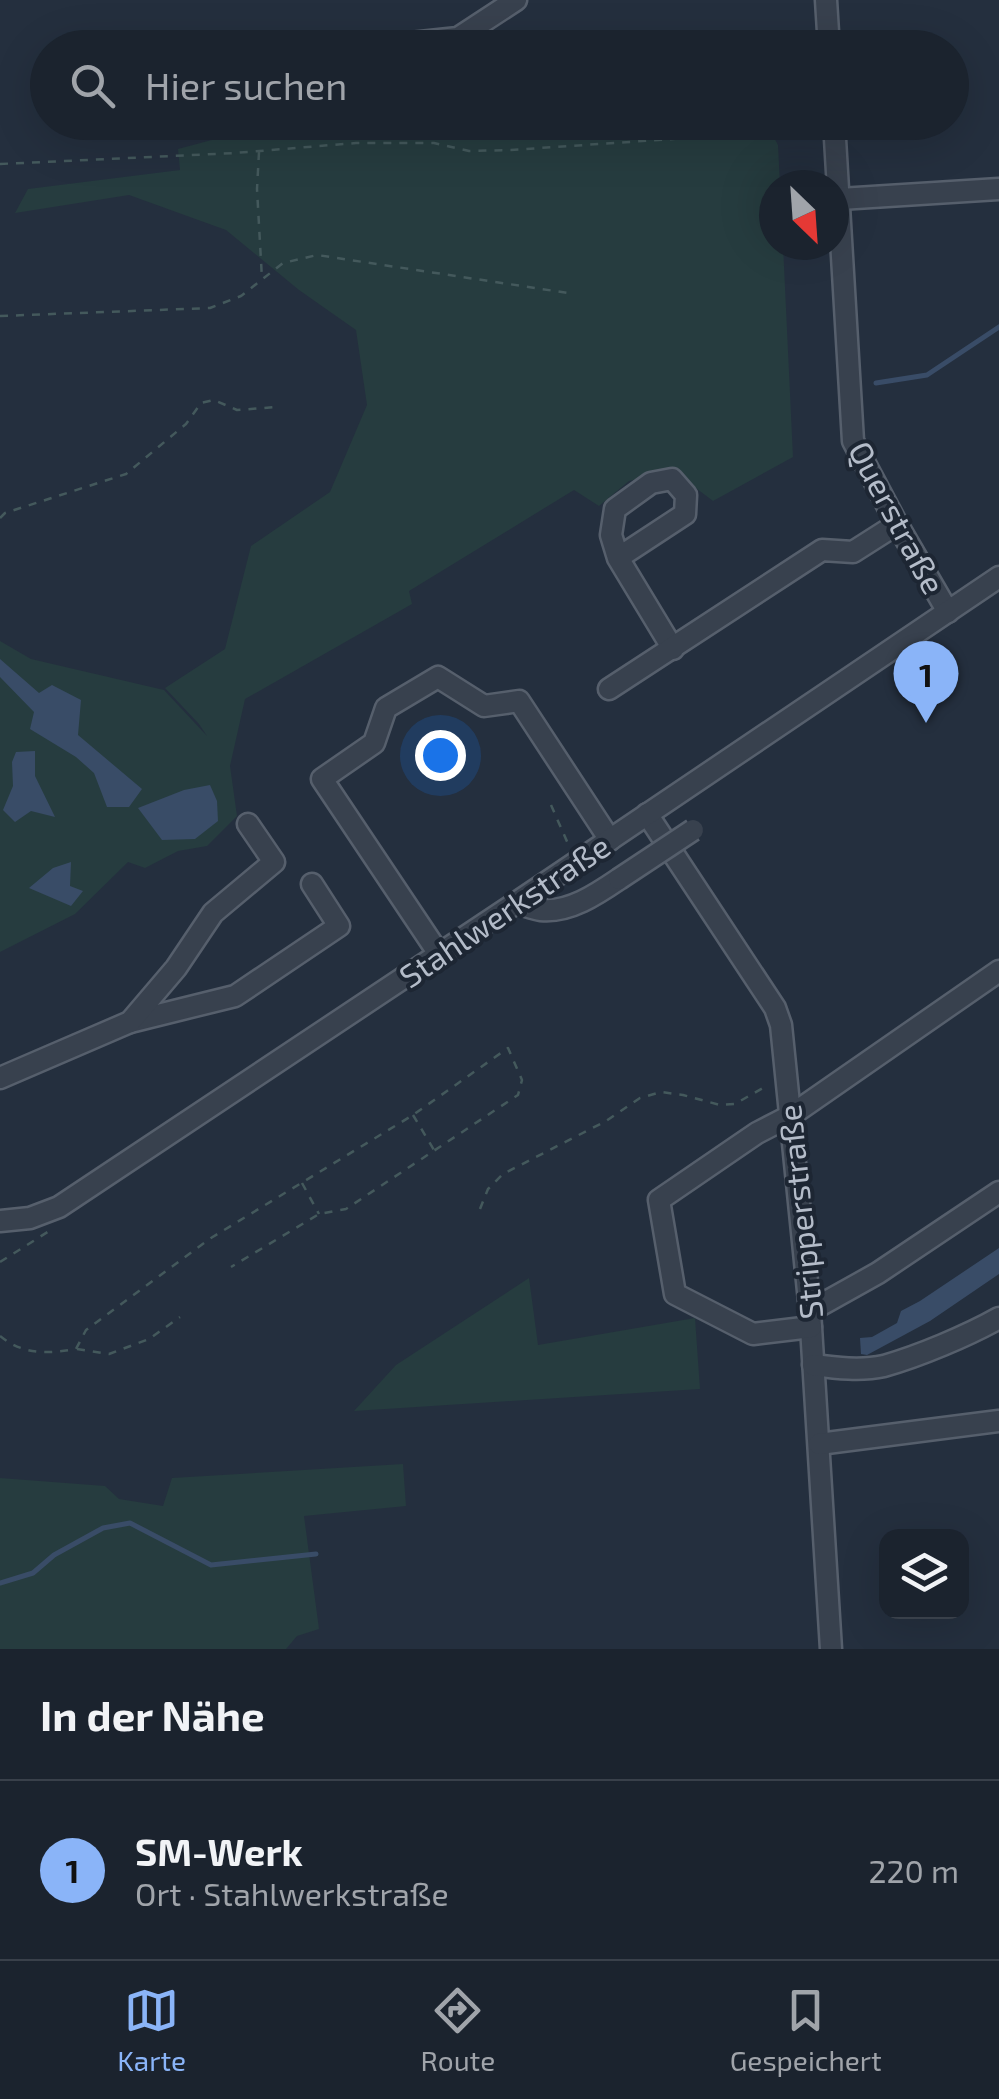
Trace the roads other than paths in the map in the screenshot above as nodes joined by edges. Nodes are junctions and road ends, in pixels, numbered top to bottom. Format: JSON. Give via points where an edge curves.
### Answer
{"nodes":[{"id":1,"x":516,"y":0,"type":"edge"},
{"id":2,"x":826,"y":0,"type":"edge"},
{"id":3,"x":470,"y":30,"type":"edge"},
{"id":4,"x":828,"y":30,"type":"edge"},
{"id":5,"x":835,"y":140,"type":"edge"},
{"id":6,"x":838,"y":170,"type":"edge"},
{"id":7,"x":999,"y":188,"type":"edge"},
{"id":8,"x":849,"y":198,"type":"edge"},
{"id":9,"x":843,"y":260,"type":"edge"},
{"id":10,"x":897,"y":524,"type":"junction"},
{"id":11,"x":618,"y":558,"type":"dead end"},
{"id":12,"x":999,"y":577,"type":"edge"},
{"id":13,"x":948,"y":612,"type":"junction"},
{"id":14,"x":673,"y":649,"type":"junction"},
{"id":15,"x":609,"y":689,"type":"dead end"},
{"id":16,"x":647,"y":814,"type":"junction"},
{"id":17,"x":248,"y":824,"type":"dead end"},
{"id":18,"x":693,"y":830,"type":"dead end"},
{"id":19,"x":610,"y":840,"type":"junction"},
{"id":20,"x":312,"y":884,"type":"dead end"},
{"id":21,"x":516,"y":903,"type":"junction"},
{"id":22,"x":439,"y":954,"type":"junction"},
{"id":23,"x":999,"y":972,"type":"edge"},
{"id":24,"x":130,"y":1022,"type":"junction"},
{"id":25,"x":0,"y":1078,"type":"edge"},
{"id":26,"x":790,"y":1116,"type":"junction"},
{"id":27,"x":999,"y":1192,"type":"edge"},
{"id":28,"x":0,"y":1221,"type":"edge"},
{"id":29,"x":999,"y":1318,"type":"edge"},
{"id":30,"x":810,"y":1319,"type":"junction"},
{"id":31,"x":814,"y":1365,"type":"junction"},
{"id":32,"x":999,"y":1420,"type":"edge"},
{"id":33,"x":819,"y":1444,"type":"junction"},
{"id":34,"x":831,"y":1649,"type":"edge"}],
"edges":[{"from":1,"to":3,"type":"street"},
{"from":2,"to":4,"type":"street"},
{"from":5,"to":6,"type":"street","name":"Querstraße"},
{"from":7,"to":8,"type":"street"},
{"from":9,"to":10,"type":"street","name":"Querstraße","via":[[853,441]]},
{"from":10,"to":13,"type":"street","name":"Querstraße"},
{"from":10,"to":14,"type":"street","via":[[853,552],[822,550]]},
{"from":11,"to":14,"type":"street"},
{"from":12,"to":13,"type":"street","name":"Stahlwerkstraße"},
{"from":13,"to":16,"type":"street","name":"Stahlwerkstraße"},
{"from":14,"to":15,"type":"street"},
{"from":16,"to":19,"type":"street","name":"Stahlwerkstraße"},
{"from":16,"to":26,"type":"street","name":"Stripperstraße","via":[[776,1008]]},
{"from":17,"to":24,"type":"street","via":[[274,862],[213,913]]},
{"from":18,"to":21,"type":"street","bridge":true,"via":[[570,906],[543,910]]},
{"from":19,"to":21,"type":"street","name":"Stahlwerkstraße"},
{"from":19,"to":22,"type":"street","via":[[519,701],[484,706],[438,677],[386,708],[374,743],[322,779]]},
{"from":20,"to":24,"type":"street","via":[[338,926],[235,996]]},
{"from":21,"to":22,"type":"street","name":"Stahlwerkstraße"},
{"from":22,"to":28,"type":"street","name":"Stahlwerkstraße","via":[[59,1207]]},
{"from":23,"to":26,"type":"street"},
{"from":24,"to":25,"type":"street"},
{"from":26,"to":30,"type":"street","name":"Stripperstraße"},
{"from":26,"to":30,"type":"street","via":[[659,1200],[675,1294],[753,1334]]},
{"from":27,"to":30,"type":"street"},
{"from":29,"to":31,"type":"street","via":[[881,1366]]},
{"from":30,"to":31,"type":"street","name":"Stripperstraße"},
{"from":31,"to":33,"type":"street","name":"Stripperstraße"},
{"from":32,"to":33,"type":"street"},
{"from":33,"to":34,"type":"street","name":"Stripperstraße"}]}
